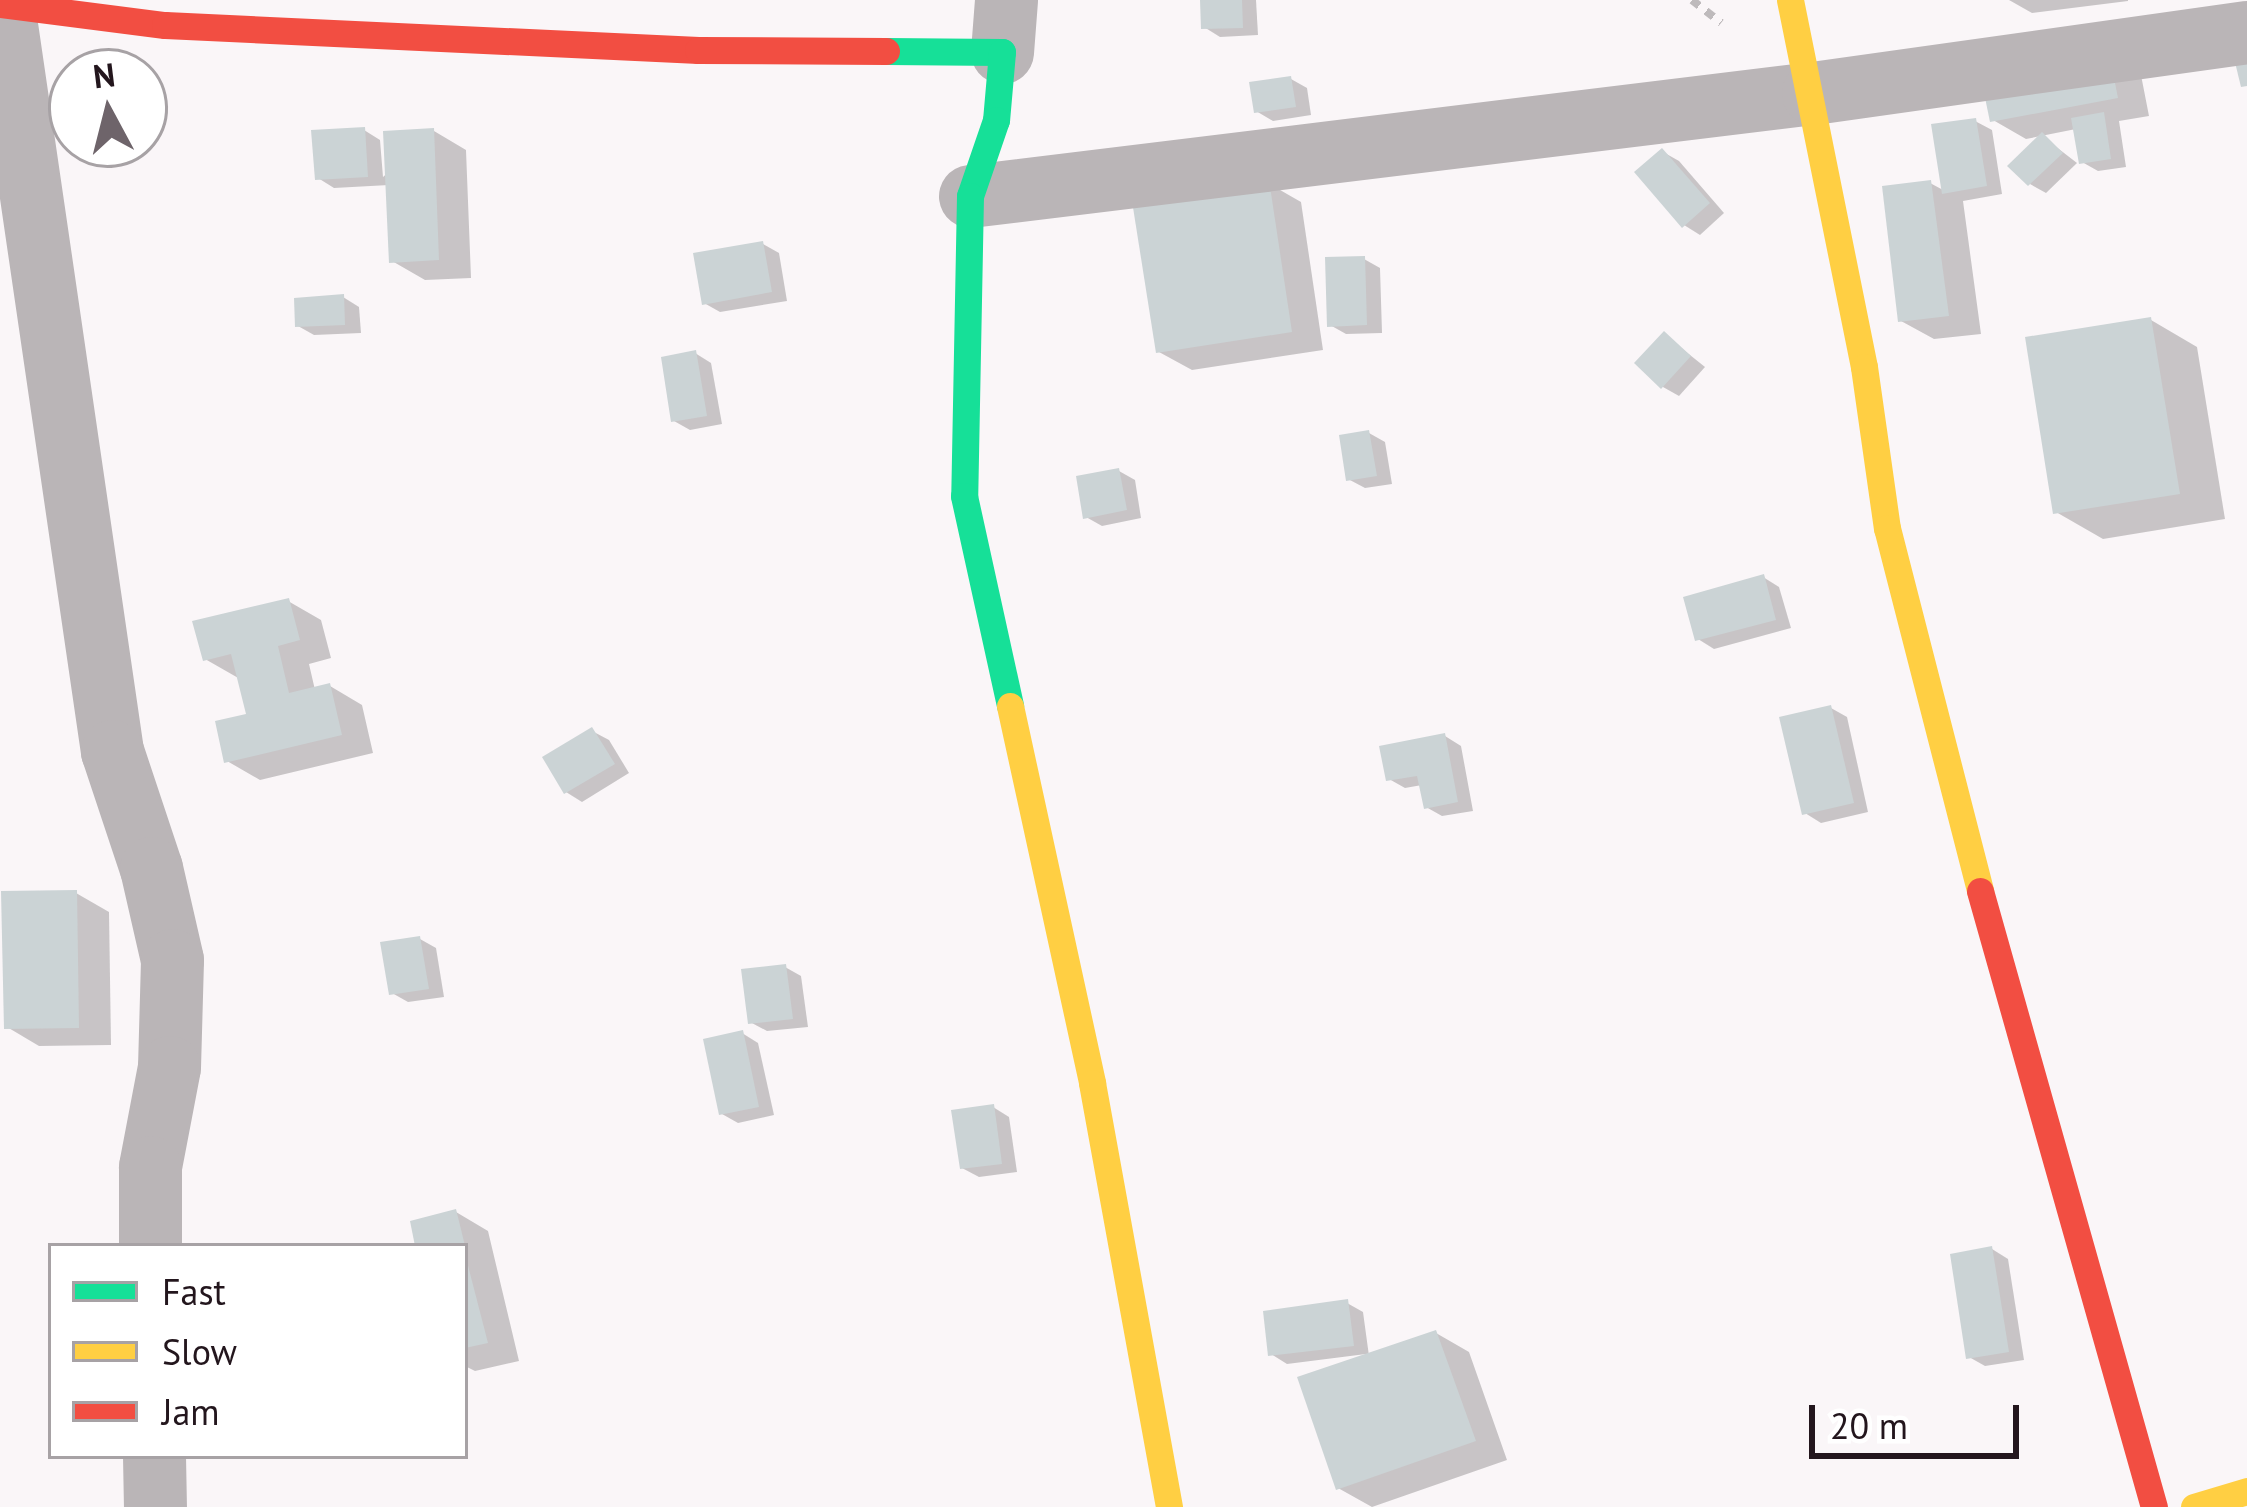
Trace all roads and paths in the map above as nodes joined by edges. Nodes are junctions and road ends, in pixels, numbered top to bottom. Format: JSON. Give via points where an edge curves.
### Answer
{"nodes":[{"id":1,"x":1790,"y":0,"type":"edge"},
{"id":2,"x":2,"y":4,"type":"edge"},
{"id":3,"x":1004,"y":26,"type":"edge"},
{"id":4,"x":2247,"y":32,"type":"edge"},
{"id":5,"x":1813,"y":93,"type":"junction"},
{"id":6,"x":970,"y":196,"type":"junction"},
{"id":7,"x":150,"y":1243,"type":"edge"},
{"id":8,"x":154,"y":1459,"type":"edge"},
{"id":9,"x":2247,"y":1491,"type":"edge"},
{"id":10,"x":155,"y":1507,"type":"edge"},
{"id":11,"x":1169,"y":1507,"type":"edge"},
{"id":12,"x":2154,"y":1507,"type":"edge"},
{"id":13,"x":2194,"y":1507,"type":"edge"}],
"edges":[{"from":1,"to":5,"type":"street"},
{"from":2,"to":3,"type":"street","via":[[188,26],[698,50]]},
{"from":2,"to":7,"type":"street","via":[[112,751],[172,960],[169,1066],[149,1167]]},
{"from":3,"to":6,"type":"street","via":[[996,120]]},
{"from":4,"to":5,"type":"street"},
{"from":5,"to":6,"type":"street"},
{"from":5,"to":12,"type":"street","via":[[1887,529],[1934,725]]},
{"from":6,"to":11,"type":"street","via":[[964,496],[1092,1083]]},
{"from":8,"to":10,"type":"street"},
{"from":9,"to":13,"type":"street"}]}
